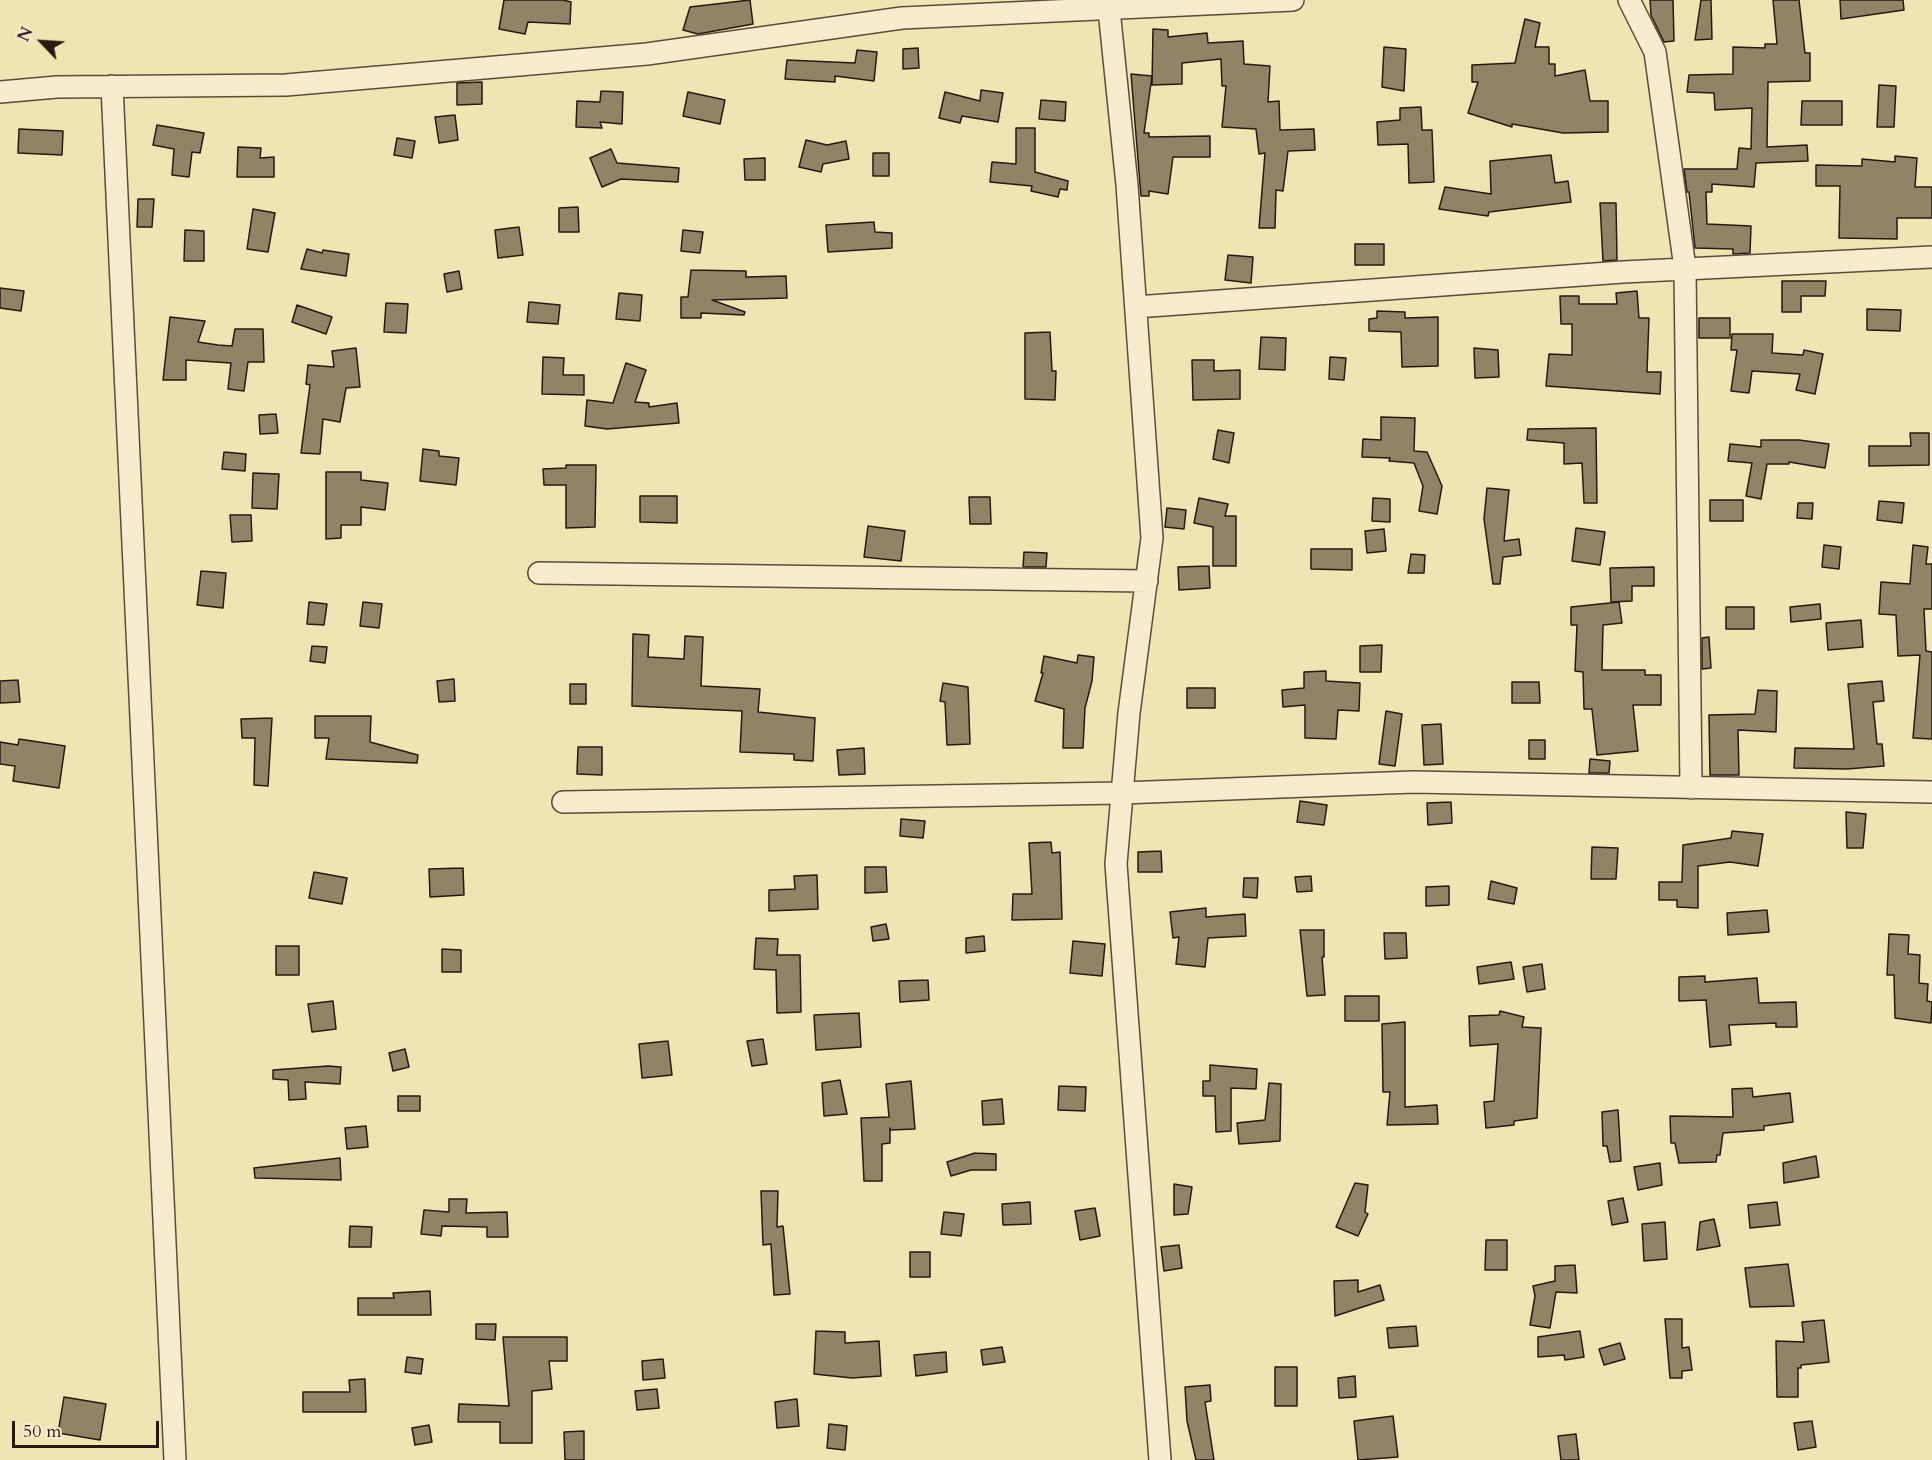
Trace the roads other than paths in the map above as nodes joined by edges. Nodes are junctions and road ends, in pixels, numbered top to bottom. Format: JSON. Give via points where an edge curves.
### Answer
{"nodes":[{"id":1,"x":1293,"y":0,"type":"edge"},
{"id":2,"x":1629,"y":0,"type":"edge"},
{"id":3,"x":1108,"y":4,"type":"edge"},
{"id":4,"x":112,"y":87,"type":"junction"},
{"id":5,"x":0,"y":92,"type":"edge"},
{"id":6,"x":1932,"y":257,"type":"edge"},
{"id":7,"x":1685,"y":268,"type":"junction"},
{"id":8,"x":1136,"y":307,"type":"junction"},
{"id":9,"x":539,"y":573,"type":"dead end"},
{"id":10,"x":1147,"y":581,"type":"junction"},
{"id":11,"x":1691,"y":788,"type":"junction"},
{"id":12,"x":1932,"y":792,"type":"edge"},
{"id":13,"x":1122,"y":793,"type":"junction"},
{"id":14,"x":563,"y":802,"type":"dead end"},
{"id":15,"x":176,"y":1460,"type":"edge"},
{"id":16,"x":1160,"y":1460,"type":"edge"}],
"edges":[{"from":1,"to":3,"type":"street"},
{"from":2,"to":7,"type":"street","via":[[1655,52]]},
{"from":3,"to":4,"type":"street","via":[[902,18],[647,54],[298,84]]},
{"from":3,"to":8,"type":"street"},
{"from":4,"to":5,"type":"street"},
{"from":4,"to":15,"type":"street"},
{"from":6,"to":7,"type":"street"},
{"from":7,"to":8,"type":"street"},
{"from":7,"to":11,"type":"street"},
{"from":8,"to":10,"type":"street","via":[[1152,538]]},
{"from":9,"to":10,"type":"street"},
{"from":10,"to":13,"type":"street"},
{"from":11,"to":12,"type":"street"},
{"from":11,"to":13,"type":"street","via":[[1413,782]]},
{"from":13,"to":14,"type":"street"},
{"from":13,"to":16,"type":"street","via":[[1116,864]]}]}
